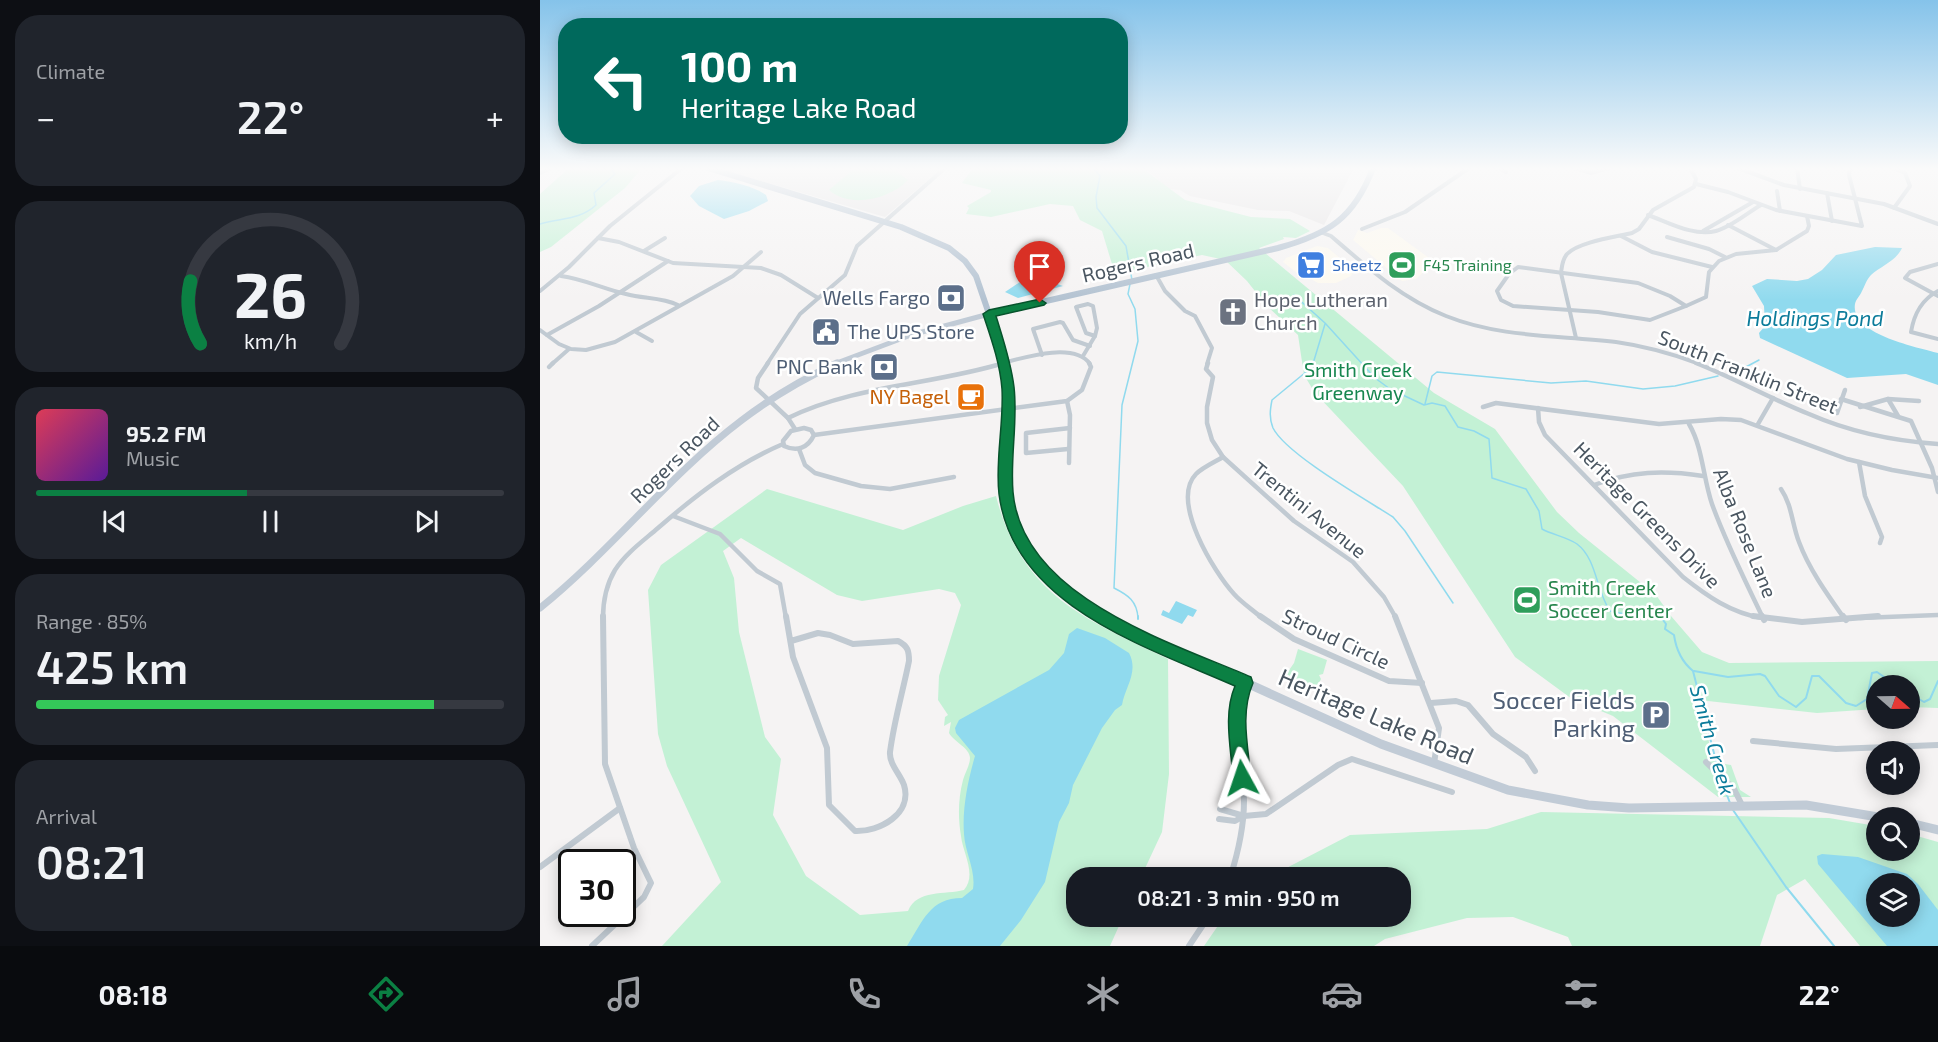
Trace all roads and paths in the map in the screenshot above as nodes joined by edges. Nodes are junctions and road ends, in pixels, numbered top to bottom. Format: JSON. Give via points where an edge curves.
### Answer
{"nodes":[{"id":1,"x":627,"y":212,"type":"edge"},
{"id":2,"x":851,"y":212,"type":"edge"},
{"id":3,"x":894,"y":212,"type":"edge"},
{"id":4,"x":1350,"y":212,"type":"edge"},
{"id":5,"x":1406,"y":212,"type":"edge"},
{"id":6,"x":1651,"y":212,"type":"edge"},
{"id":7,"x":1735,"y":212,"type":"edge"},
{"id":8,"x":1749,"y":212,"type":"edge"},
{"id":9,"x":1786,"y":212,"type":"edge"},
{"id":10,"x":1830,"y":212,"type":"edge"},
{"id":11,"x":1858,"y":212,"type":"edge"},
{"id":12,"x":1905,"y":212,"type":"edge"},
{"id":13,"x":1648,"y":215,"type":"junction"},
{"id":14,"x":1807,"y":216,"type":"junction"},
{"id":15,"x":1832,"y":221,"type":"junction"},
{"id":16,"x":883,"y":222,"type":"junction"},
{"id":17,"x":1938,"y":224,"type":"edge"},
{"id":18,"x":1728,"y":225,"type":"junction"},
{"id":19,"x":1362,"y":229,"type":"dead end"},
{"id":20,"x":1700,"y":232,"type":"junction"},
{"id":21,"x":1323,"y":233,"type":"junction"},
{"id":22,"x":1621,"y":236,"type":"junction"},
{"id":23,"x":1667,"y":237,"type":"dead end"},
{"id":24,"x":598,"y":238,"type":"junction"},
{"id":25,"x":665,"y":238,"type":"dead end"},
{"id":26,"x":1776,"y":250,"type":"junction"},
{"id":27,"x":644,"y":251,"type":"junction"},
{"id":28,"x":761,"y":252,"type":"dead end"},
{"id":29,"x":1725,"y":257,"type":"junction"},
{"id":30,"x":668,"y":261,"type":"junction"},
{"id":31,"x":1938,"y":264,"type":"edge"},
{"id":32,"x":744,"y":266,"type":"junction"},
{"id":33,"x":1712,"y":267,"type":"junction"},
{"id":34,"x":1561,"y":273,"type":"junction"},
{"id":35,"x":1156,"y":275,"type":"junction"},
{"id":36,"x":561,"y":276,"type":"junction"},
{"id":37,"x":540,"y":291,"type":"edge"},
{"id":38,"x":621,"y":292,"type":"junction"},
{"id":39,"x":1936,"y":293,"type":"edge"},
{"id":40,"x":818,"y":298,"type":"junction"},
{"id":41,"x":678,"y":305,"type":"junction"},
{"id":42,"x":1686,"y":306,"type":"junction"},
{"id":43,"x":1569,"y":310,"type":"junction"},
{"id":44,"x":989,"y":314,"type":"junction"},
{"id":45,"x":540,"y":330,"type":"edge"},
{"id":46,"x":636,"y":332,"type":"junction"},
{"id":47,"x":547,"y":335,"type":"junction"},
{"id":48,"x":1096,"y":337,"type":"junction"},
{"id":49,"x":1576,"y":338,"type":"junction"},
{"id":50,"x":1938,"y":339,"type":"edge"},
{"id":51,"x":652,"y":341,"type":"dead end"},
{"id":52,"x":1090,"y":346,"type":"junction"},
{"id":53,"x":569,"y":349,"type":"junction"},
{"id":54,"x":1042,"y":355,"type":"junction"},
{"id":55,"x":1083,"y":356,"type":"junction"},
{"id":56,"x":1004,"y":364,"type":"junction"},
{"id":57,"x":549,"y":367,"type":"dead end"},
{"id":58,"x":1845,"y":390,"type":"dead end"},
{"id":59,"x":1773,"y":398,"type":"junction"},
{"id":60,"x":1841,"y":399,"type":"junction"},
{"id":61,"x":1888,"y":399,"type":"junction"},
{"id":62,"x":768,"y":400,"type":"junction"},
{"id":63,"x":1067,"y":401,"type":"junction"},
{"id":64,"x":1918,"y":401,"type":"dead end"},
{"id":65,"x":1860,"y":406,"type":"junction"},
{"id":66,"x":1483,"y":407,"type":"dead end"},
{"id":67,"x":1538,"y":408,"type":"junction"},
{"id":68,"x":1008,"y":409,"type":"junction"},
{"id":69,"x":1837,"y":413,"type":"dead end"},
{"id":70,"x":1898,"y":416,"type":"junction"},
{"id":71,"x":788,"y":418,"type":"junction"},
{"id":72,"x":1689,"y":424,"type":"junction"},
{"id":73,"x":1758,"y":424,"type":"junction"},
{"id":74,"x":1070,"y":428,"type":"junction"},
{"id":75,"x":795,"y":429,"type":"junction"},
{"id":76,"x":814,"y":435,"type":"junction"},
{"id":77,"x":1919,"y":443,"type":"junction"},
{"id":78,"x":783,"y":444,"type":"junction"},
{"id":79,"x":1938,"y":444,"type":"edge"},
{"id":80,"x":799,"y":449,"type":"junction"},
{"id":81,"x":1068,"y":449,"type":"junction"},
{"id":82,"x":1223,"y":457,"type":"junction"},
{"id":83,"x":1859,"y":462,"type":"junction"},
{"id":84,"x":1069,"y":463,"type":"dead end"},
{"id":85,"x":1704,"y":476,"type":"junction"},
{"id":86,"x":954,"y":477,"type":"dead end"},
{"id":87,"x":1936,"y":478,"type":"edge"},
{"id":88,"x":1594,"y":485,"type":"junction"},
{"id":89,"x":1781,"y":489,"type":"dead end"},
{"id":90,"x":1938,"y":492,"type":"edge"},
{"id":91,"x":673,"y":516,"type":"junction"},
{"id":92,"x":1880,"y":543,"type":"dead end"},
{"id":93,"x":540,"y":608,"type":"edge"},
{"id":94,"x":1938,"y":615,"type":"edge"},
{"id":95,"x":1764,"y":620,"type":"junction"},
{"id":96,"x":1846,"y":620,"type":"junction"},
{"id":97,"x":790,"y":641,"type":"junction"},
{"id":98,"x":1245,"y":683,"type":"junction"},
{"id":99,"x":1422,"y":683,"type":"junction"},
{"id":100,"x":1431,"y":703,"type":"junction"},
{"id":101,"x":1753,"y":741,"type":"dead end"},
{"id":102,"x":1938,"y":745,"type":"edge"},
{"id":103,"x":1706,"y":762,"type":"dead end"},
{"id":104,"x":1434,"y":764,"type":"junction"},
{"id":105,"x":1535,"y":771,"type":"dead end"},
{"id":106,"x":1452,"y":792,"type":"dead end"},
{"id":107,"x":1742,"y":805,"type":"junction"},
{"id":108,"x":620,"y":808,"type":"junction"},
{"id":109,"x":1220,"y":808,"type":"dead end"},
{"id":110,"x":1866,"y":815,"type":"edge"},
{"id":111,"x":1244,"y":816,"type":"junction"},
{"id":112,"x":1218,"y":819,"type":"dead end"},
{"id":113,"x":1920,"y":826,"type":"edge"},
{"id":114,"x":1938,"y":830,"type":"edge"},
{"id":115,"x":540,"y":867,"type":"edge"},
{"id":116,"x":1232,"y":867,"type":"edge"},
{"id":117,"x":1202,"y":927,"type":"edge"},
{"id":118,"x":592,"y":946,"type":"edge"},
{"id":119,"x":1189,"y":946,"type":"edge"}],
"edges":[{"from":1,"to":24,"type":"street"},
{"from":2,"to":16,"type":"main road"},
{"from":3,"to":16,"type":"street"},
{"from":4,"to":21,"type":"main road","name":"Rogers Road"},
{"from":5,"to":19,"type":"street"},
{"from":6,"to":13,"type":"street"},
{"from":7,"to":20,"type":"street"},
{"from":8,"to":18,"type":"street"},
{"from":9,"to":14,"type":"street"},
{"from":10,"to":15,"type":"street"},
{"from":11,"to":15,"type":"street","via":[[1862,226]]},
{"from":12,"to":17,"type":"street"},
{"from":13,"to":20,"type":"street"},
{"from":13,"to":22,"type":"street","via":[[1639,229]]},
{"from":14,"to":15,"type":"street"},
{"from":14,"to":26,"type":"street","via":[[1807,231]]},
{"from":16,"to":40,"type":"street","via":[[856,246],[845,275]]},
{"from":16,"to":44,"type":"main road","via":[[937,242],[965,261],[979,281]]},
{"from":18,"to":20,"type":"street"},
{"from":18,"to":26,"type":"street"},
{"from":21,"to":35,"type":"main road","name":"Rogers Road","via":[[1294,244]]},
{"from":21,"to":49,"type":"street","name":"South Franklin Street","via":[[1402,294],[1449,317],[1515,333]]},
{"from":22,"to":33,"type":"street","via":[[1641,250]]},
{"from":22,"to":34,"type":"street","via":[[1572,250],[1563,259]]},
{"from":23,"to":29,"type":"street"},
{"from":24,"to":27,"type":"street"},
{"from":24,"to":36,"type":"street"},
{"from":25,"to":27,"type":"street"},
{"from":26,"to":29,"type":"street"},
{"from":27,"to":30,"type":"street"},
{"from":28,"to":32,"type":"street"},
{"from":29,"to":33,"type":"street"},
{"from":30,"to":32,"type":"street"},
{"from":30,"to":38,"type":"street"},
{"from":31,"to":39,"type":"street","via":[[1910,272],[1905,278]]},
{"from":32,"to":40,"type":"street","via":[[781,275]]},
{"from":32,"to":41,"type":"street"},
{"from":33,"to":42,"type":"street","via":[[1706,297]]},
{"from":34,"to":42,"type":"street","via":[[1653,286]]},
{"from":34,"to":43,"type":"street"},
{"from":34,"to":43,"type":"street","via":[[1517,267],[1500,286],[1498,295],[1513,306]]},
{"from":35,"to":44,"type":"main road","name":"Rogers Road"},
{"from":35,"to":82,"type":"street","name":"Trentini Avenue","via":[[1165,291],[1195,316],[1212,348],[1206,369],[1213,377],[1208,423],[1212,440]]},
{"from":36,"to":37,"type":"street"},
{"from":36,"to":38,"type":"street","via":[[584,279]]},
{"from":38,"to":41,"type":"street"},
{"from":38,"to":47,"type":"street"},
{"from":39,"to":50,"type":"street","via":[[1914,314],[1911,332]]},
{"from":40,"to":62,"type":"street","via":[[790,327],[756,383]]},
{"from":41,"to":46,"type":"street"},
{"from":42,"to":43,"type":"street","via":[[1650,320]]},
{"from":43,"to":49,"type":"street"},
{"from":44,"to":56,"type":"main road","name":"Heritage Lake Road"},
{"from":44,"to":62,"type":"main road","name":"Rogers Road","via":[[928,328],[861,351]]},
{"from":45,"to":47,"type":"street"},
{"from":46,"to":51,"type":"street"},
{"from":46,"to":53,"type":"street","via":[[596,348]]},
{"from":47,"to":53,"type":"street"},
{"from":48,"to":48,"type":"street","via":[[1093,306],[1076,307],[1086,333]]},
{"from":48,"to":52,"type":"street"},
{"from":49,"to":59,"type":"street","name":"South Franklin Street","via":[[1611,340],[1668,353]]},
{"from":52,"to":54,"type":"street","via":[[1073,340],[1060,322],[1033,329]]},
{"from":52,"to":55,"type":"street"},
{"from":53,"to":57,"type":"street"},
{"from":54,"to":55,"type":"street"},
{"from":54,"to":56,"type":"street"},
{"from":55,"to":63,"type":"street","via":[[1090,373],[1082,390]]},
{"from":56,"to":68,"type":"main road","name":"Heritage Lake Road"},
{"from":56,"to":71,"type":"street","via":[[962,375],[840,395]]},
{"from":58,"to":60,"type":"street"},
{"from":59,"to":73,"type":"street"},
{"from":59,"to":77,"type":"street","name":"South Franklin Street","via":[[1846,427]]},
{"from":60,"to":65,"type":"street"},
{"from":60,"to":69,"type":"street"},
{"from":61,"to":64,"type":"street"},
{"from":61,"to":65,"type":"street"},
{"from":61,"to":70,"type":"street"},
{"from":62,"to":71,"type":"street"},
{"from":62,"to":93,"type":"main road","name":"Rogers Road","via":[[710,447],[598,558]]},
{"from":63,"to":68,"type":"street"},
{"from":63,"to":74,"type":"street"},
{"from":65,"to":70,"type":"street"},
{"from":66,"to":67,"type":"street","via":[[1497,403]]},
{"from":67,"to":72,"type":"street","via":[[1659,424]]},
{"from":67,"to":88,"type":"street","name":"Heritage Greens Drive","via":[[1545,435]]},
{"from":68,"to":76,"type":"street"},
{"from":68,"to":98,"type":"main road","name":"Heritage Lake Road","via":[[1005,475],[1009,509],[1018,533],[1046,574],[1094,614]]},
{"from":70,"to":77,"type":"street","via":[[1911,421]]},
{"from":71,"to":75,"type":"street"},
{"from":72,"to":73,"type":"street","via":[[1725,418]]},
{"from":72,"to":85,"type":"street","name":"Alba Rose Lane","via":[[1697,436]]},
{"from":73,"to":83,"type":"street"},
{"from":74,"to":81,"type":"street"},
{"from":74,"to":81,"type":"street","via":[[1026,433],[1026,453]]},
{"from":75,"to":76,"type":"street","via":[[808,428]]},
{"from":75,"to":78,"type":"street","via":[[787,434]]},
{"from":76,"to":80,"type":"street"},
{"from":77,"to":79,"type":"street","name":"South Franklin Street"},
{"from":77,"to":87,"type":"street"},
{"from":78,"to":80,"type":"street"},
{"from":78,"to":91,"type":"street","via":[[731,470]]},
{"from":80,"to":86,"type":"street","via":[[804,464],[815,473],[878,488]]},
{"from":81,"to":84,"type":"street"},
{"from":82,"to":99,"type":"street","name":"Trentini Avenue","via":[[1278,508],[1353,562],[1371,582],[1398,622]]},
{"from":82,"to":99,"type":"street","name":"Stroud Circle","via":[[1195,475],[1187,502],[1199,541],[1233,593],[1294,639],[1389,681]]},
{"from":83,"to":87,"type":"street"},
{"from":83,"to":92,"type":"street","via":[[1865,496],[1882,537]]},
{"from":85,"to":88,"type":"street","via":[[1637,471]]},
{"from":85,"to":95,"type":"street","name":"Alba Rose Lane"},
{"from":87,"to":90,"type":"street"},
{"from":88,"to":95,"type":"street","name":"Heritage Greens Drive","via":[[1702,594],[1734,612]]},
{"from":89,"to":96,"type":"street","via":[[1788,498],[1800,546]]},
{"from":91,"to":97,"type":"street","via":[[720,534],[757,571],[780,584]]},
{"from":91,"to":108,"type":"street","via":[[620,564],[606,587],[603,601],[605,764]]},
{"from":94,"to":96,"type":"street","name":"Heritage Greens Drive"},
{"from":95,"to":96,"type":"street","name":"Heritage Greens Drive"},
{"from":97,"to":97,"type":"street","via":[[826,748],[829,805],[855,831],[868,832],[897,814],[905,797],[905,787],[890,754],[909,661],[908,648],[894,640],[851,644],[822,633]]},
{"from":98,"to":104,"type":"main road","name":"Heritage Lake Road"},
{"from":98,"to":111,"type":"street","via":[[1237,715]]},
{"from":99,"to":100,"type":"street","name":"Trentini Avenue"},
{"from":100,"to":104,"type":"street","name":"Trentini Avenue","via":[[1439,728]]},
{"from":100,"to":105,"type":"street","via":[[1453,700],[1470,706],[1496,738],[1524,753]]},
{"from":101,"to":102,"type":"street","via":[[1836,749]]},
{"from":103,"to":107,"type":"street","via":[[1734,789]]},
{"from":104,"to":107,"type":"main road","name":"Heritage Lake Road","via":[[1508,790],[1578,804],[1629,808]]},
{"from":106,"to":111,"type":"street","via":[[1352,759],[1266,814]]},
{"from":107,"to":110,"type":"main road","name":"Heritage Lake Road","via":[[1806,805]]},
{"from":108,"to":115,"type":"street"},
{"from":108,"to":118,"type":"street","via":[[651,886]]},
{"from":109,"to":111,"type":"street"},
{"from":111,"to":112,"type":"street","via":[[1235,821]]},
{"from":111,"to":116,"type":"street"},
{"from":113,"to":114,"type":"main road"},
{"from":117,"to":119,"type":"street"}]}
